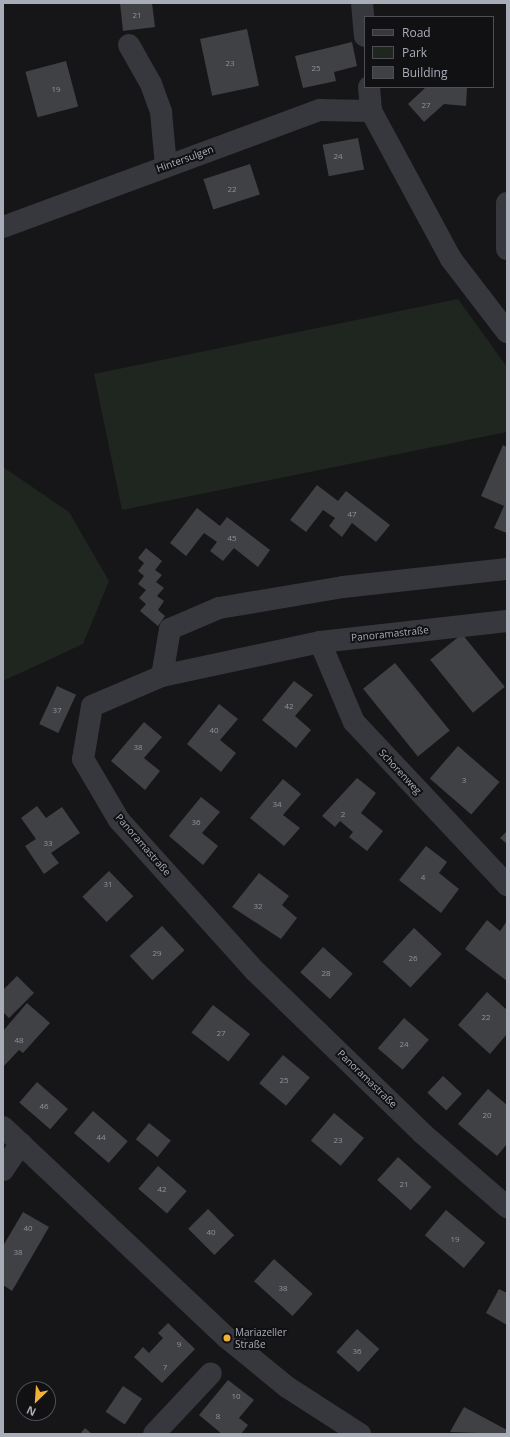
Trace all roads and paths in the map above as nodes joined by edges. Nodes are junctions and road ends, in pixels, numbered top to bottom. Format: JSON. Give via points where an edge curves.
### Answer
{"nodes":[{"id":1,"x":362,"y":3,"type":"edge"},
{"id":2,"x":364,"y":25,"type":"edge"},
{"id":3,"x":129,"y":45,"type":"dead end"},
{"id":4,"x":369,"y":88,"type":"edge"},
{"id":5,"x":371,"y":112,"type":"junction"},
{"id":6,"x":166,"y":166,"type":"junction"},
{"id":7,"x":507,"y":203,"type":"edge"},
{"id":8,"x":3,"y":226,"type":"edge"},
{"id":9,"x":507,"y":249,"type":"edge"},
{"id":10,"x":507,"y":332,"type":"edge"},
{"id":11,"x":507,"y":569,"type":"edge"},
{"id":12,"x":507,"y":621,"type":"edge"},
{"id":13,"x":320,"y":642,"type":"junction"},
{"id":14,"x":162,"y":676,"type":"junction"},
{"id":15,"x":507,"y":885,"type":"edge"},
{"id":16,"x":3,"y":1127,"type":"edge"},
{"id":17,"x":21,"y":1143,"type":"junction"},
{"id":18,"x":3,"y":1170,"type":"edge"},
{"id":19,"x":507,"y":1207,"type":"edge"},
{"id":20,"x":210,"y":1373,"type":"dead end"},
{"id":21,"x":154,"y":1434,"type":"edge"},
{"id":22,"x":360,"y":1434,"type":"edge"}],
"edges":[{"from":1,"to":2,"type":"street"},
{"from":3,"to":6,"type":"street","via":[[151,84],[161,112]]},
{"from":4,"to":5,"type":"street"},
{"from":5,"to":6,"type":"street","name":"Hintersulgen","via":[[320,110]]},
{"from":5,"to":10,"type":"street","via":[[451,260]]},
{"from":6,"to":8,"type":"street","name":"Hintersulgen"},
{"from":7,"to":9,"type":"street"},
{"from":11,"to":14,"type":"street","via":[[342,586],[219,608],[170,629]]},
{"from":12,"to":13,"type":"street","name":"Panoramastraße"},
{"from":13,"to":14,"type":"street","name":"Panoramastraße"},
{"from":13,"to":15,"type":"street","name":"Schorenweg","via":[[354,722]]},
{"from":14,"to":19,"type":"street","name":"Panoramastraße","via":[[92,706],[83,759],[119,820],[255,971],[422,1133]]},
{"from":16,"to":17,"type":"street"},
{"from":17,"to":18,"type":"street"},
{"from":17,"to":22,"type":"street","via":[[227,1338],[286,1387]]},
{"from":20,"to":21,"type":"street"}]}
